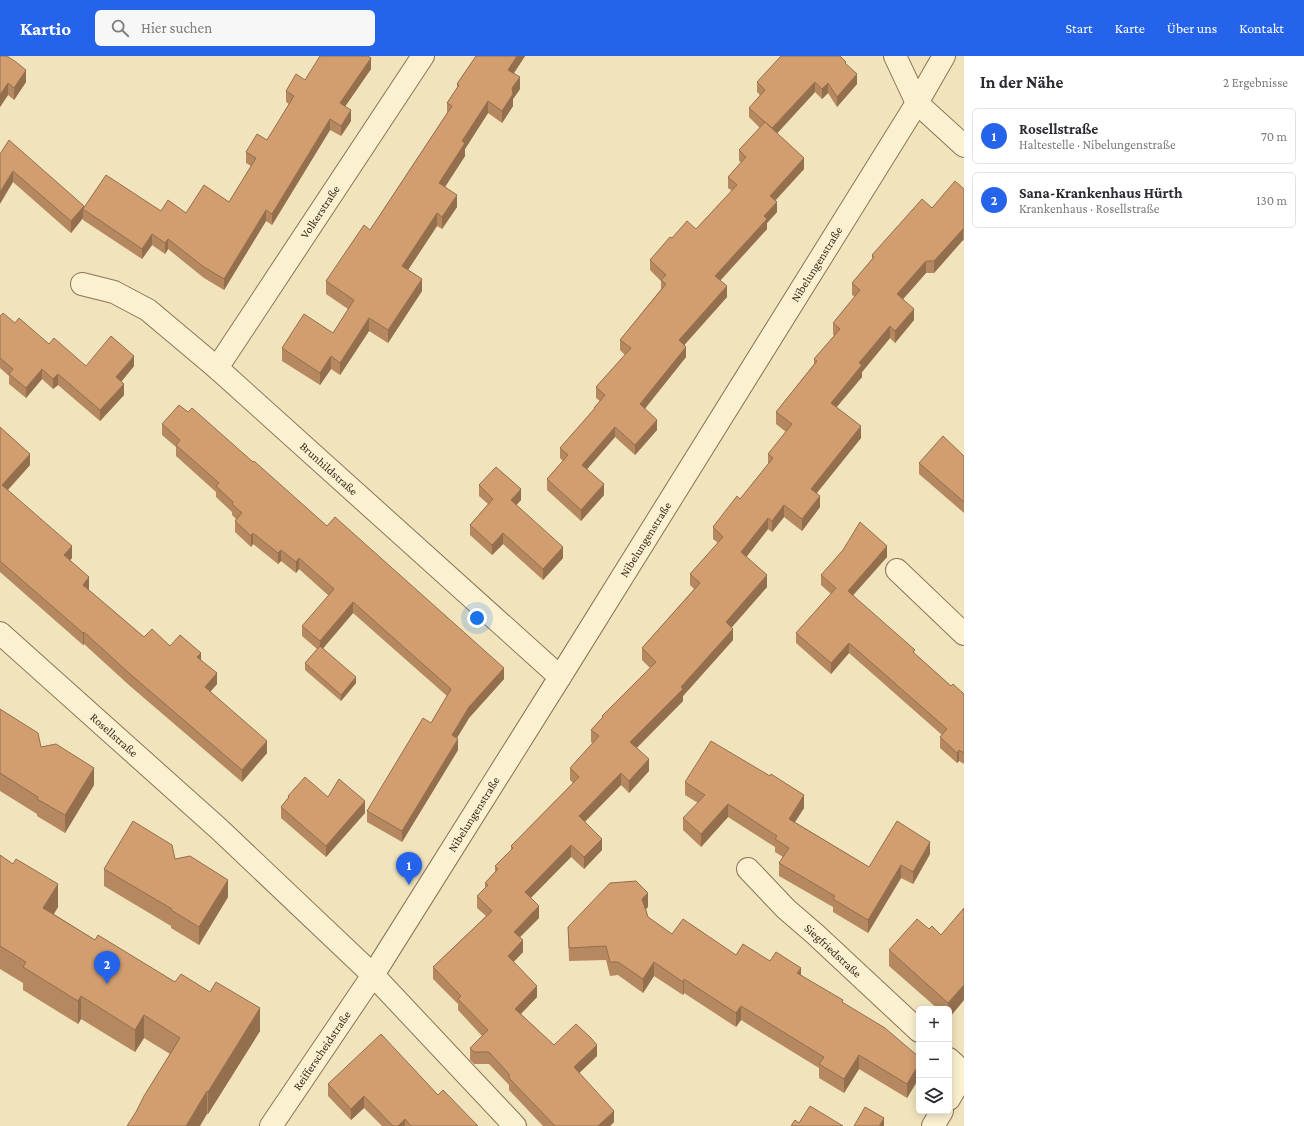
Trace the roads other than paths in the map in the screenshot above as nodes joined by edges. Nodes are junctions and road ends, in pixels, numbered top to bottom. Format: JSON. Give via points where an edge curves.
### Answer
{"nodes":[{"id":1,"x":423,"y":56,"type":"edge"},
{"id":2,"x":895,"y":56,"type":"edge"},
{"id":3,"x":944,"y":56,"type":"edge"},
{"id":4,"x":917,"y":103,"type":"junction"},
{"id":5,"x":964,"y":146,"type":"edge"},
{"id":6,"x":82,"y":284,"type":"dead end"},
{"id":7,"x":217,"y":368,"type":"junction"},
{"id":8,"x":897,"y":570,"type":"dead end"},
{"id":9,"x":0,"y":632,"type":"edge"},
{"id":10,"x":964,"y":634,"type":"edge"},
{"id":11,"x":560,"y":678,"type":"junction"},
{"id":12,"x":748,"y":869,"type":"dead end"},
{"id":13,"x":373,"y":975,"type":"junction"},
{"id":14,"x":916,"y":1028,"type":"edge"},
{"id":15,"x":952,"y":1062,"type":"edge"},
{"id":16,"x":964,"y":1073,"type":"edge"},
{"id":17,"x":952,"y":1094,"type":"edge"},
{"id":18,"x":940,"y":1114,"type":"edge"},
{"id":19,"x":271,"y":1126,"type":"edge"},
{"id":20,"x":515,"y":1126,"type":"edge"},
{"id":21,"x":933,"y":1126,"type":"edge"}],
"edges":[{"from":1,"to":7,"type":"street","name":"Volkerstraße"},
{"from":2,"to":4,"type":"street"},
{"from":3,"to":4,"type":"street","name":"Nibelungenstraße"},
{"from":4,"to":5,"type":"street"},
{"from":4,"to":11,"type":"street","name":"Nibelungenstraße"},
{"from":6,"to":7,"type":"street","name":"Brunhildstraße","via":[[114,292],[148,310]]},
{"from":7,"to":11,"type":"street","name":"Brunhildstraße"},
{"from":8,"to":10,"type":"street"},
{"from":9,"to":13,"type":"street","name":"Rosellstraße","via":[[219,829]]},
{"from":11,"to":13,"type":"street","name":"Nibelungenstraße"},
{"from":12,"to":14,"type":"street","name":"Siegfriedstraße","via":[[786,909]]},
{"from":13,"to":19,"type":"street","name":"Reifferscheidstraße"},
{"from":13,"to":20,"type":"street","name":"Rosellstraße"},
{"from":15,"to":16,"type":"street"},
{"from":16,"to":17,"type":"street"},
{"from":18,"to":21,"type":"street"}]}
